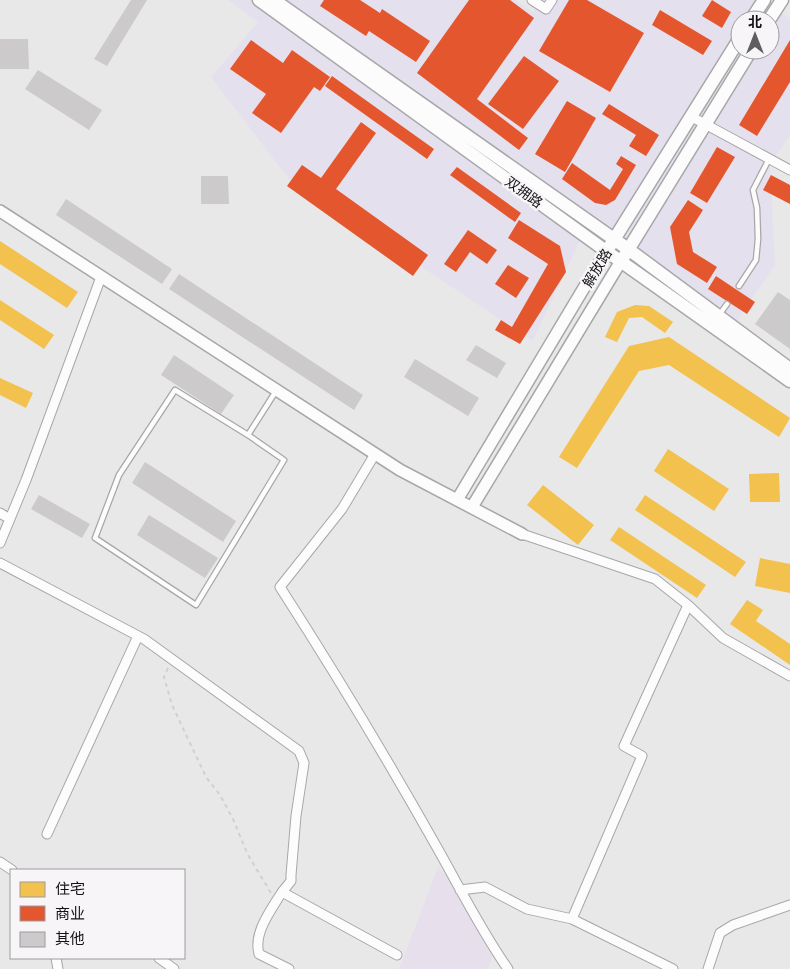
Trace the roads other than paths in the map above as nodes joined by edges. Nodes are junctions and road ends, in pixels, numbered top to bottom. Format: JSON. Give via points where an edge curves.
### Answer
{"nodes":[{"id":1,"x":259,"y":0,"type":"edge"},
{"id":2,"x":274,"y":0,"type":"edge"},
{"id":3,"x":532,"y":0,"type":"edge"},
{"id":4,"x":552,"y":0,"type":"edge"},
{"id":5,"x":730,"y":55,"type":"edge"},
{"id":6,"x":745,"y":60,"type":"edge"},
{"id":7,"x":692,"y":118,"type":"junction"},
{"id":8,"x":705,"y":125,"type":"junction"},
{"id":9,"x":769,"y":159,"type":"junction"},
{"id":10,"x":790,"y":170,"type":"edge"},
{"id":11,"x":0,"y":210,"type":"edge"},
{"id":12,"x":614,"y":240,"type":"junction"},
{"id":13,"x":628,"y":249,"type":"junction"},
{"id":14,"x":606,"y":251,"type":"junction"},
{"id":15,"x":620,"y":261,"type":"junction"},
{"id":16,"x":101,"y":276,"type":"junction"},
{"id":17,"x":739,"y":286,"type":"dead end"},
{"id":18,"x":727,"y":304,"type":"dead end"},
{"id":19,"x":718,"y":316,"type":"junction"},
{"id":20,"x":790,"y":369,"type":"edge"},
{"id":21,"x":790,"y":381,"type":"edge"},
{"id":22,"x":276,"y":390,"type":"junction"},
{"id":23,"x":248,"y":435,"type":"junction"},
{"id":24,"x":375,"y":454,"type":"junction"},
{"id":25,"x":457,"y":500,"type":"junction"},
{"id":26,"x":472,"y":507,"type":"junction"},
{"id":27,"x":0,"y":512,"type":"edge"},
{"id":28,"x":10,"y":519,"type":"junction"},
{"id":29,"x":522,"y":534,"type":"joint"},
{"id":30,"x":0,"y":543,"type":"edge"},
{"id":31,"x":0,"y":563,"type":"edge"},
{"id":32,"x":688,"y":605,"type":"junction"},
{"id":33,"x":138,"y":636,"type":"junction"},
{"id":34,"x":790,"y":676,"type":"edge"},
{"id":35,"x":47,"y":834,"type":"dead end"},
{"id":36,"x":0,"y":862,"type":"edge"},
{"id":37,"x":10,"y":869,"type":"edge"},
{"id":38,"x":460,"y":890,"type":"junction"},
{"id":39,"x":282,"y":892,"type":"junction"},
{"id":40,"x":790,"y":906,"type":"edge"},
{"id":41,"x":572,"y":919,"type":"junction"},
{"id":42,"x":397,"y":955,"type":"dead end"},
{"id":43,"x":160,"y":959,"type":"edge"},
{"id":44,"x":174,"y":969,"type":"edge"},
{"id":45,"x":289,"y":969,"type":"edge"},
{"id":46,"x":508,"y":969,"type":"edge"},
{"id":47,"x":673,"y":969,"type":"edge"},
{"id":48,"x":708,"y":969,"type":"edge"}],
"edges":[{"from":1,"to":14,"type":"main road","name":"双拥路"},
{"from":2,"to":12,"type":"main road","name":"双拥路"},
{"from":3,"to":4,"type":"street","via":[[546,9]]},
{"from":5,"to":7,"type":"main road","name":"解放路"},
{"from":6,"to":8,"type":"main road","name":"解放路"},
{"from":7,"to":8,"type":"street"},
{"from":7,"to":12,"type":"main road","name":"解放路"},
{"from":8,"to":9,"type":"street"},
{"from":8,"to":13,"type":"main road","name":"解放路"},
{"from":9,"to":10,"type":"street"},
{"from":9,"to":17,"type":"lane","via":[[753,190],[757,208],[756,260]]},
{"from":11,"to":16,"type":"street"},
{"from":12,"to":13,"type":"main road","name":"双拥路"},
{"from":12,"to":14,"type":"main road","name":"解放路"},
{"from":13,"to":15,"type":"main road","name":"解放路"},
{"from":13,"to":19,"type":"main road","name":"双拥路"},
{"from":14,"to":15,"type":"main road","name":"双拥路"},
{"from":14,"to":25,"type":"street","name":"解放路"},
{"from":15,"to":21,"type":"main road","name":"双拥路"},
{"from":15,"to":26,"type":"street","name":"解放路"},
{"from":16,"to":22,"type":"street"},
{"from":16,"to":28,"type":"street"},
{"from":18,"to":19,"type":"lane"},
{"from":19,"to":20,"type":"main road","name":"双拥路"},
{"from":22,"to":23,"type":"lane"},
{"from":22,"to":24,"type":"street"},
{"from":23,"to":23,"type":"lane","via":[[284,460],[196,605],[95,538],[119,475],[175,390]]},
{"from":24,"to":25,"type":"street"},
{"from":24,"to":38,"type":"street","via":[[342,509],[280,587],[332,669]]},
{"from":25,"to":26,"type":"street"},
{"from":26,"to":29,"type":"street"},
{"from":27,"to":28,"type":"street"},
{"from":28,"to":30,"type":"street"},
{"from":29,"to":32,"type":"street","via":[[655,579]]},
{"from":31,"to":33,"type":"street"},
{"from":32,"to":34,"type":"street","via":[[722,638]]},
{"from":32,"to":41,"type":"street","via":[[624,746],[642,756]]},
{"from":33,"to":35,"type":"street"},
{"from":33,"to":39,"type":"street","via":[[299,751],[304,763],[292,875]]},
{"from":36,"to":37,"type":"street"},
{"from":38,"to":41,"type":"street","via":[[485,888],[527,909]]},
{"from":38,"to":46,"type":"street","via":[[485,937]]},
{"from":39,"to":42,"type":"street"},
{"from":39,"to":45,"type":"street","via":[[257,938],[260,954]]},
{"from":40,"to":48,"type":"street","via":[[733,925],[720,933]]},
{"from":41,"to":47,"type":"street"},
{"from":43,"to":44,"type":"street"}]}
